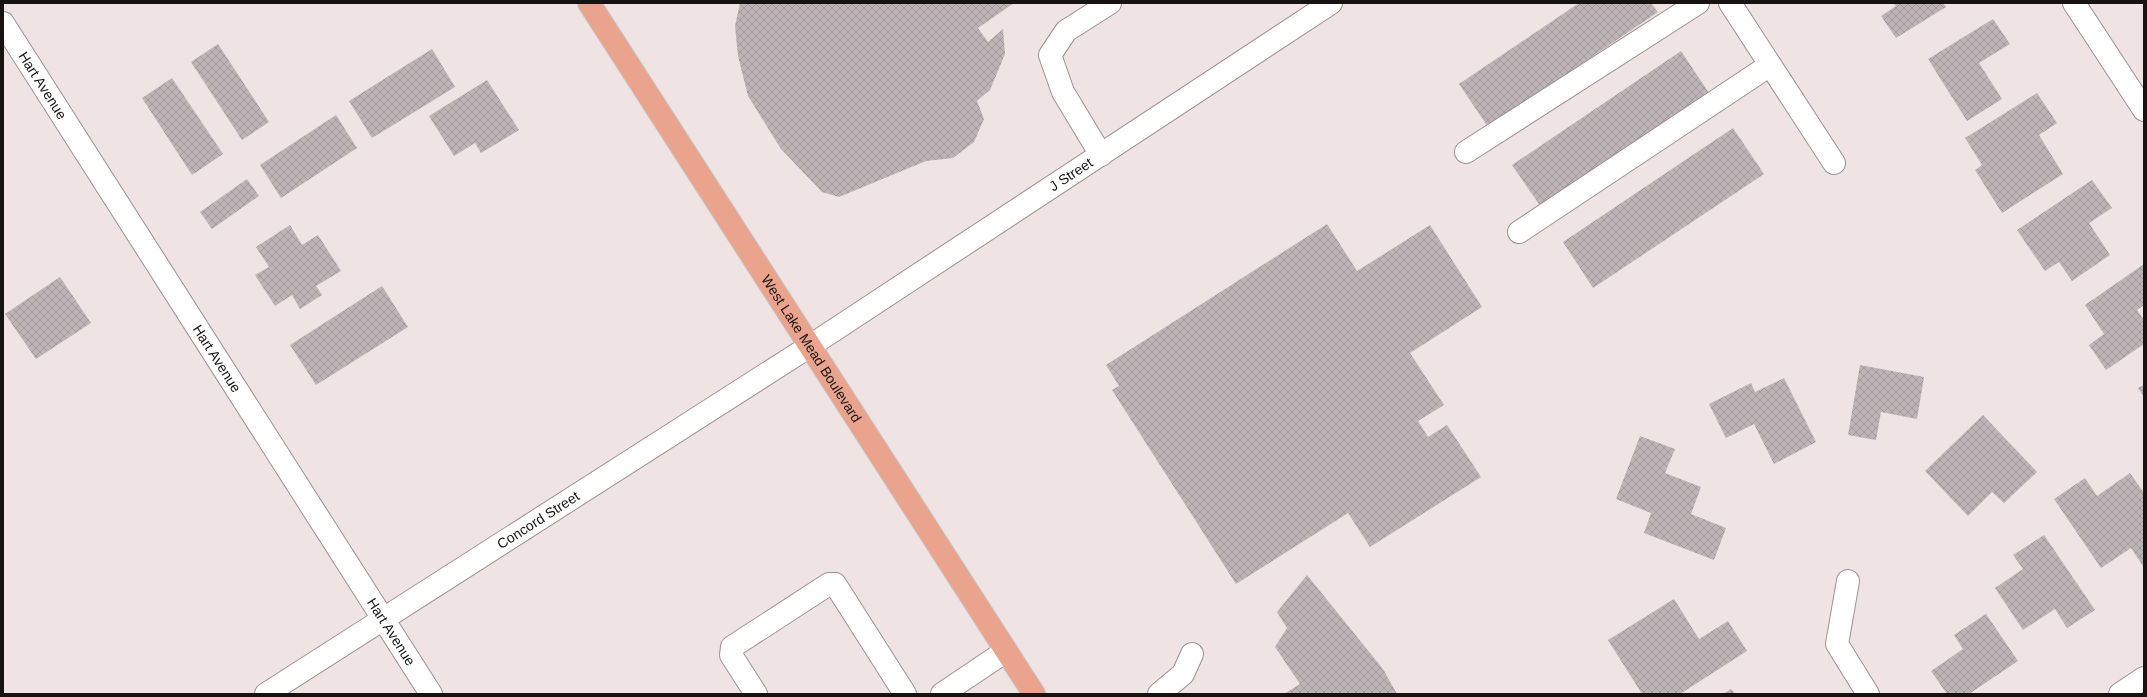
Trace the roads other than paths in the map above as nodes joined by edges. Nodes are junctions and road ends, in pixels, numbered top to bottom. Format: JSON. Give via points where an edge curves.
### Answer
{"nodes":[{"id":1,"x":589,"y":3,"type":"edge"},
{"id":2,"x":1110,"y":3,"type":"edge"},
{"id":3,"x":1331,"y":3,"type":"edge"},
{"id":4,"x":1698,"y":3,"type":"edge"},
{"id":5,"x":1730,"y":3,"type":"edge"},
{"id":6,"x":2074,"y":3,"type":"edge"},
{"id":7,"x":3,"y":23,"type":"edge"},
{"id":8,"x":1770,"y":65,"type":"junction"},
{"id":9,"x":2144,"y":110,"type":"edge"},
{"id":10,"x":1466,"y":152,"type":"dead end"},
{"id":11,"x":1101,"y":154,"type":"junction"},
{"id":12,"x":1834,"y":162,"type":"dead end"},
{"id":13,"x":1519,"y":232,"type":"dead end"},
{"id":14,"x":810,"y":346,"type":"junction"},
{"id":15,"x":1848,"y":581,"type":"dead end"},
{"id":16,"x":384,"y":619,"type":"junction"},
{"id":17,"x":1006,"y":651,"type":"junction"},
{"id":18,"x":1192,"y":654,"type":"dead end"},
{"id":19,"x":2144,"y":678,"type":"edge"},
{"id":20,"x":904,"y":693,"type":"edge"},
{"id":21,"x":266,"y":694,"type":"edge"},
{"id":22,"x":431,"y":694,"type":"edge"},
{"id":23,"x":756,"y":694,"type":"edge"},
{"id":24,"x":942,"y":694,"type":"edge"},
{"id":25,"x":1034,"y":694,"type":"edge"},
{"id":26,"x":1159,"y":694,"type":"edge"},
{"id":27,"x":1868,"y":694,"type":"edge"},
{"id":28,"x":2120,"y":694,"type":"edge"}],
"edges":[{"from":1,"to":14,"type":"main road","name":"West Lake Mead Boulevard"},
{"from":2,"to":11,"type":"street","via":[[1066,31],[1050,55],[1063,92]]},
{"from":3,"to":11,"type":"street","name":"J Street"},
{"from":4,"to":10,"type":"street"},
{"from":5,"to":8,"type":"street"},
{"from":6,"to":9,"type":"street"},
{"from":7,"to":16,"type":"street","name":"Hart Avenue"},
{"from":8,"to":12,"type":"street"},
{"from":8,"to":13,"type":"street"},
{"from":11,"to":14,"type":"street","name":"J Street"},
{"from":14,"to":16,"type":"street","name":"Concord Street"},
{"from":14,"to":17,"type":"main road","name":"West Lake Mead Boulevard"},
{"from":15,"to":27,"type":"street","via":[[1837,644]]},
{"from":16,"to":21,"type":"street","name":"Concord Street"},
{"from":16,"to":22,"type":"street","name":"Hart Avenue"},
{"from":17,"to":24,"type":"street"},
{"from":17,"to":25,"type":"main road","name":"West Lake Mead Boulevard"},
{"from":18,"to":26,"type":"street","via":[[1183,674]]},
{"from":19,"to":28,"type":"street"},
{"from":20,"to":23,"type":"street","via":[[835,584],[829,584],[732,647],[731,655]]}]}
